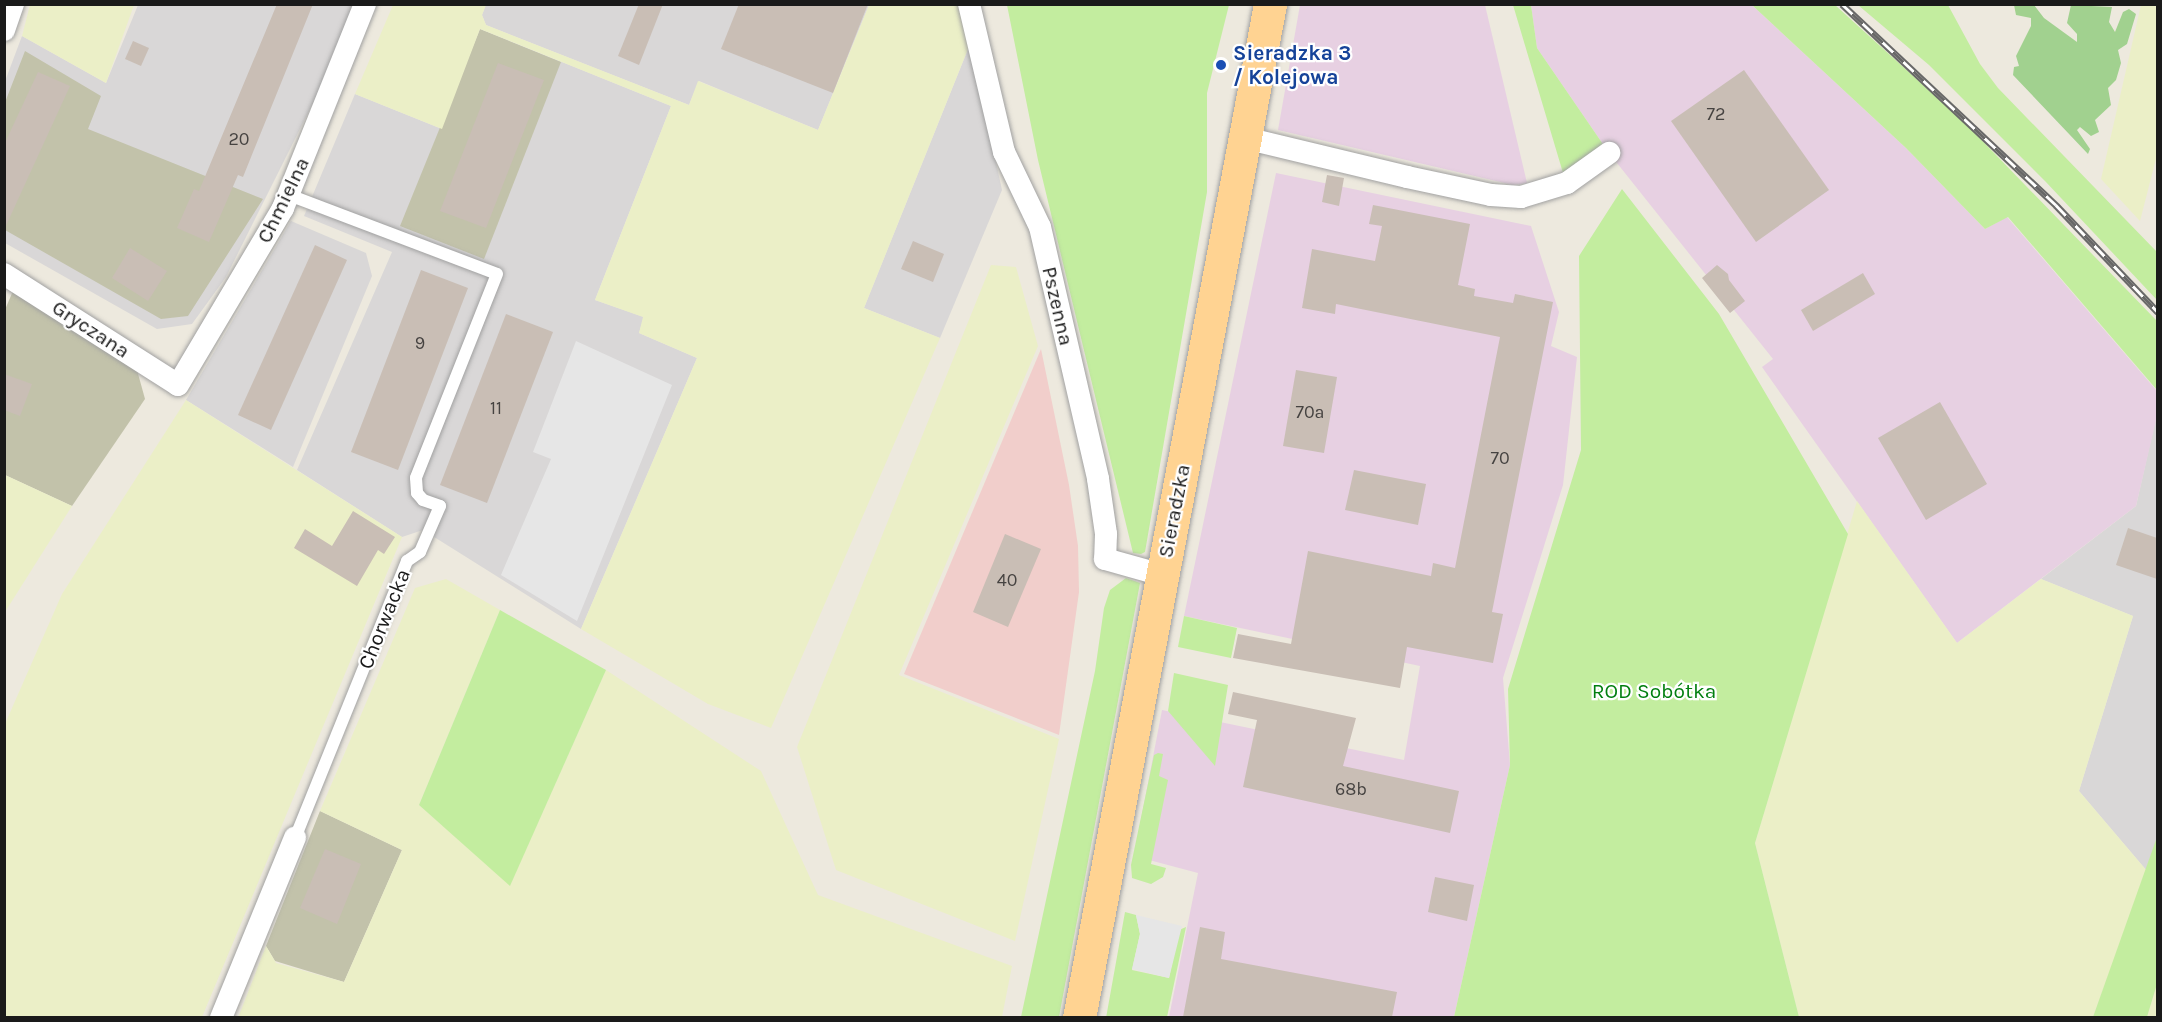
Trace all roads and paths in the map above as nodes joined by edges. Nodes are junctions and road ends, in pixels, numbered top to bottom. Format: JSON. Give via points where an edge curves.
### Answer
{"nodes":[{"id":1,"x":13,"y":4,"type":"edge"},
{"id":2,"x":365,"y":4,"type":"edge"},
{"id":3,"x":969,"y":4,"type":"edge"},
{"id":4,"x":1270,"y":4,"type":"edge"},
{"id":5,"x":4,"y":30,"type":"edge"},
{"id":6,"x":1245,"y":138,"type":"junction"},
{"id":7,"x":1609,"y":153,"type":"dead end"},
{"id":8,"x":289,"y":195,"type":"junction"},
{"id":9,"x":4,"y":274,"type":"edge"},
{"id":10,"x":178,"y":385,"type":"joint"},
{"id":11,"x":1162,"y":575,"type":"junction"},
{"id":12,"x":295,"y":838,"type":"joint"},
{"id":13,"x":221,"y":1017,"type":"edge"},
{"id":14,"x":1079,"y":1017,"type":"edge"}],
"edges":[{"from":1,"to":5,"type":"street"},
{"from":2,"to":8,"type":"street","name":"Chmielna"},
{"from":3,"to":11,"type":"street","name":"Pszenna","via":[[1004,152],[1040,226],[1098,479],[1106,534],[1105,559]]},
{"from":4,"to":6,"type":"main road","name":"Sieradzka"},
{"from":6,"to":7,"type":"street","via":[[1491,195],[1521,197],[1567,183]]},
{"from":6,"to":11,"type":"main road","name":"Sieradzka"},
{"from":8,"to":10,"type":"street","name":"Chmielna"},
{"from":8,"to":12,"type":"lane","name":"Chorwacka","via":[[497,274],[416,478],[417,492],[440,506],[420,552],[407,561]]},
{"from":9,"to":10,"type":"street","name":"Gryczana"},
{"from":11,"to":14,"type":"main road","name":"Sieradzka"},
{"from":12,"to":13,"type":"street","name":"Chorwacka"}]}
